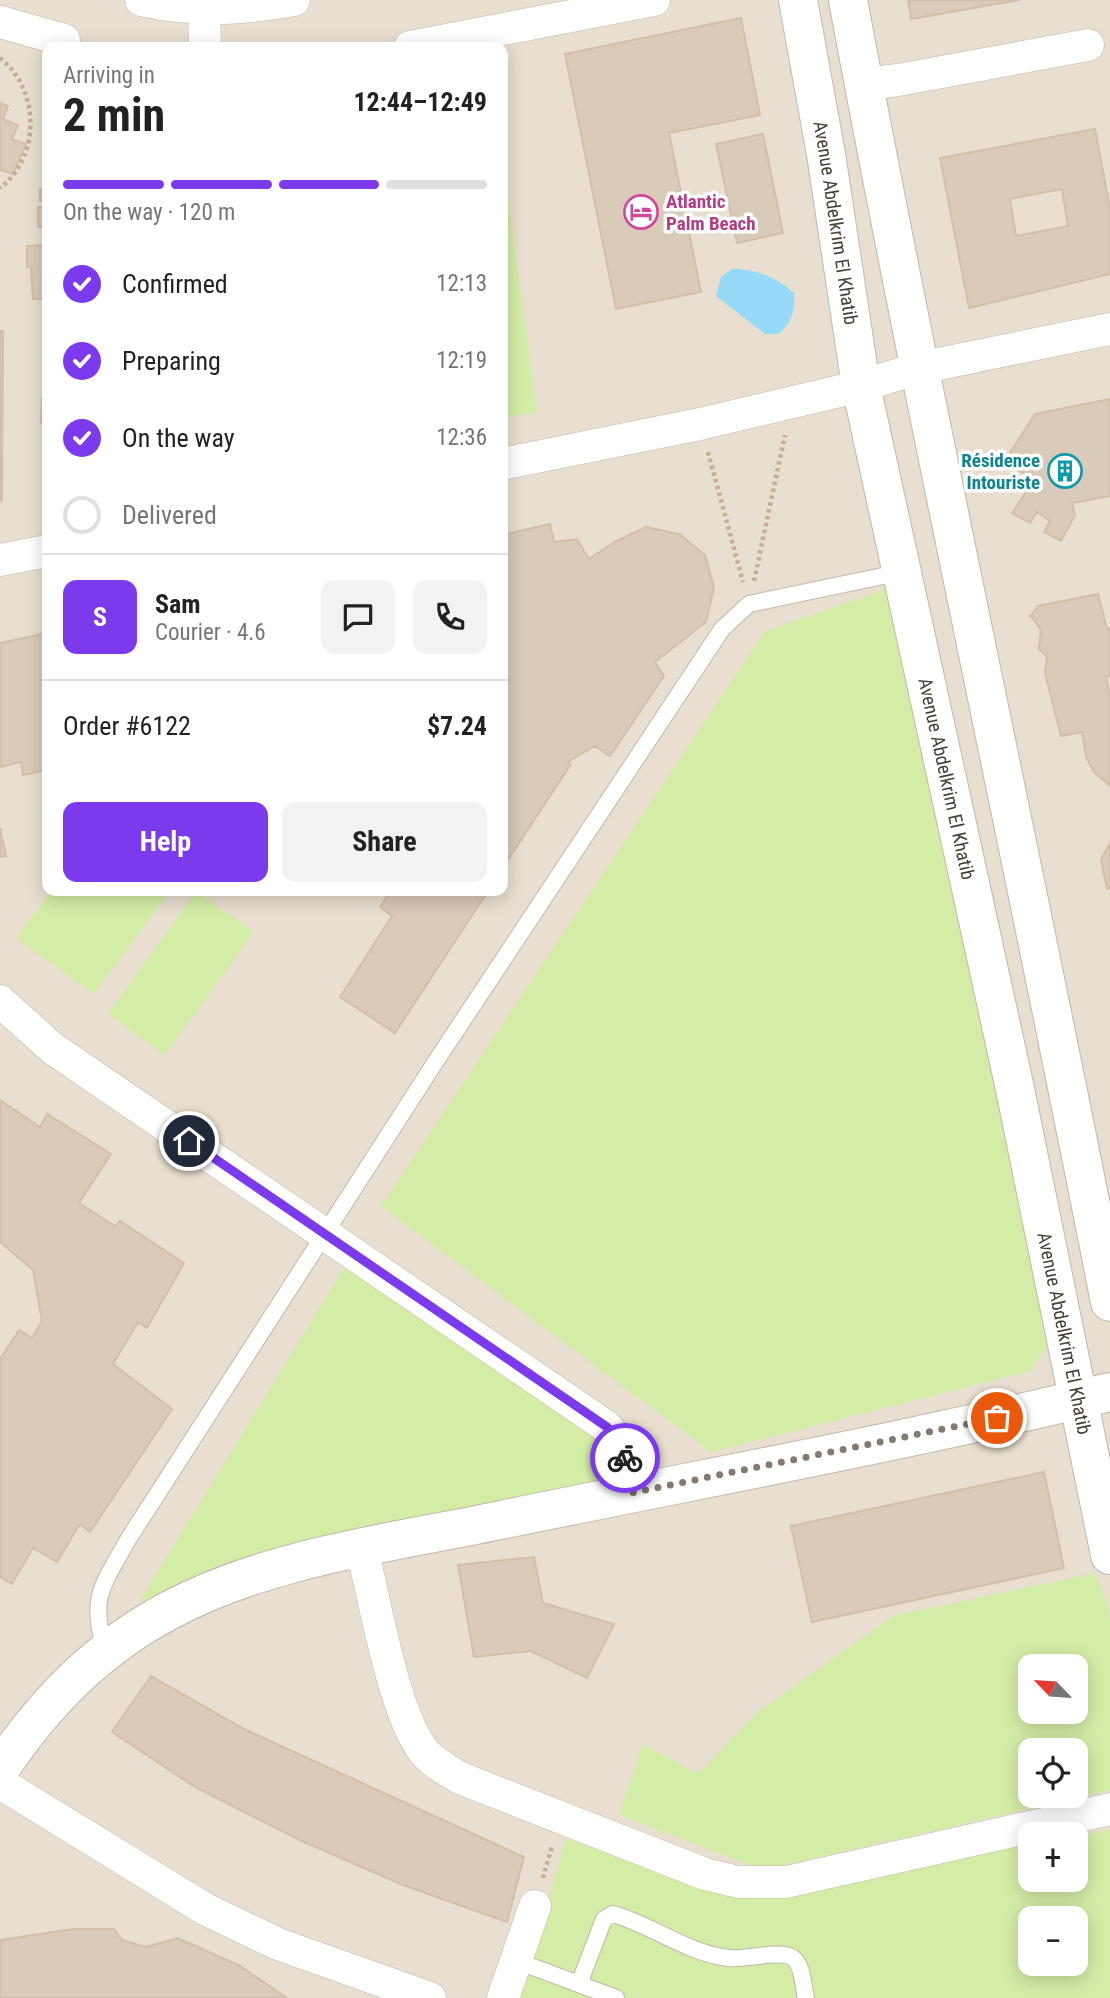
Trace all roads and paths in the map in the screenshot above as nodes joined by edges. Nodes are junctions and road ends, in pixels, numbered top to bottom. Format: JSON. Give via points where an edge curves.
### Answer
{"nodes":[{"id":1,"x":141,"y":0,"type":"edge"},
{"id":2,"x":293,"y":0,"type":"edge"},
{"id":3,"x":654,"y":0,"type":"edge"},
{"id":4,"x":798,"y":0,"type":"edge"},
{"id":5,"x":848,"y":0,"type":"edge"},
{"id":6,"x":204,"y":10,"type":"junction"},
{"id":7,"x":0,"y":22,"type":"edge"},
{"id":8,"x":64,"y":40,"type":"dead end"},
{"id":9,"x":205,"y":42,"type":"edge"},
{"id":10,"x":436,"y":42,"type":"edge"},
{"id":11,"x":1088,"y":45,"type":"dead end"},
{"id":12,"x":0,"y":58,"type":"edge"},
{"id":13,"x":864,"y":84,"type":"junction"},
{"id":14,"x":0,"y":188,"type":"edge"},
{"id":15,"x":1110,"y":329,"type":"edge"},
{"id":16,"x":919,"y":368,"type":"junction"},
{"id":17,"x":861,"y":386,"type":"junction"},
{"id":18,"x":793,"y":400,"type":"junction"},
{"id":19,"x":700,"y":424,"type":"junction"},
{"id":20,"x":508,"y":463,"type":"edge"},
{"id":21,"x":42,"y":552,"type":"edge"},
{"id":22,"x":0,"y":560,"type":"edge"},
{"id":23,"x":902,"y":572,"type":"junction"},
{"id":24,"x":749,"y":604,"type":"junction"},
{"id":25,"x":0,"y":1001,"type":"edge"},
{"id":26,"x":326,"y":1233,"type":"junction"},
{"id":27,"x":1110,"y":1302,"type":"edge"},
{"id":28,"x":1093,"y":1396,"type":"edge"},
{"id":29,"x":631,"y":1493,"type":"junction"},
{"id":30,"x":362,"y":1549,"type":"junction"},
{"id":31,"x":1110,"y":1555,"type":"edge"},
{"id":32,"x":105,"y":1650,"type":"junction"},
{"id":33,"x":0,"y":1769,"type":"edge"},
{"id":34,"x":0,"y":1783,"type":"edge"},
{"id":35,"x":1110,"y":1809,"type":"edge"},
{"id":36,"x":554,"y":1840,"type":"dead end"},
{"id":37,"x":537,"y":1898,"type":"joint"},
{"id":38,"x":517,"y":1961,"type":"junction"},
{"id":39,"x":579,"y":1984,"type":"junction"},
{"id":40,"x":429,"y":1998,"type":"edge"},
{"id":41,"x":503,"y":1998,"type":"edge"},
{"id":42,"x":616,"y":1998,"type":"edge"},
{"id":43,"x":806,"y":1998,"type":"edge"}],
"edges":[{"from":1,"to":6,"type":"street"},
{"from":2,"to":6,"type":"street"},
{"from":3,"to":10,"type":"street"},
{"from":4,"to":17,"type":"street","name":"Avenue Abdelkrim El Khatib"},
{"from":5,"to":13,"type":"street"},
{"from":6,"to":9,"type":"street"},
{"from":7,"to":8,"type":"street"},
{"from":11,"to":13,"type":"street"},
{"from":12,"to":14,"type":"path","via":[[14,69],[23,87],[32,127],[14,177]]},
{"from":13,"to":16,"type":"street"},
{"from":15,"to":16,"type":"street"},
{"from":16,"to":17,"type":"street"},
{"from":16,"to":27,"type":"street"},
{"from":17,"to":18,"type":"street"},
{"from":17,"to":23,"type":"street","name":"Avenue Abdelkrim El Khatib"},
{"from":18,"to":19,"type":"street"},
{"from":18,"to":24,"type":"path"},
{"from":19,"to":20,"type":"street"},
{"from":19,"to":24,"type":"path"},
{"from":21,"to":22,"type":"street"},
{"from":23,"to":24,"type":"lane"},
{"from":23,"to":28,"type":"street","name":"Avenue Abdelkrim El Khatib","via":[[1012,1076]]},
{"from":24,"to":26,"type":"lane","via":[[722,629]]},
{"from":25,"to":26,"type":"street","via":[[52,1048]]},
{"from":26,"to":29,"type":"street","via":[[607,1427],[624,1457]]},
{"from":26,"to":32,"type":"lane","via":[[109,1574],[96,1613]]},
{"from":28,"to":29,"type":"street"},
{"from":28,"to":31,"type":"street","name":"Avenue Abdelkrim El Khatib"},
{"from":29,"to":30,"type":"street"},
{"from":30,"to":32,"type":"street","via":[[225,1585],[169,1610]]},
{"from":30,"to":35,"type":"street","via":[[408,1722],[422,1750],[460,1778],[705,1874],[738,1882],[786,1882]]},
{"from":32,"to":33,"type":"street","via":[[59,1691]]},
{"from":34,"to":40,"type":"street","via":[[205,1909],[278,1944]]},
{"from":36,"to":37,"type":"path"},
{"from":37,"to":38,"type":"street"},
{"from":38,"to":39,"type":"lane"},
{"from":38,"to":41,"type":"street"},
{"from":39,"to":42,"type":"lane"},
{"from":39,"to":43,"type":"lane","via":[[604,1919],[613,1914],[725,1958],[791,1956],[798,1965]]}]}
